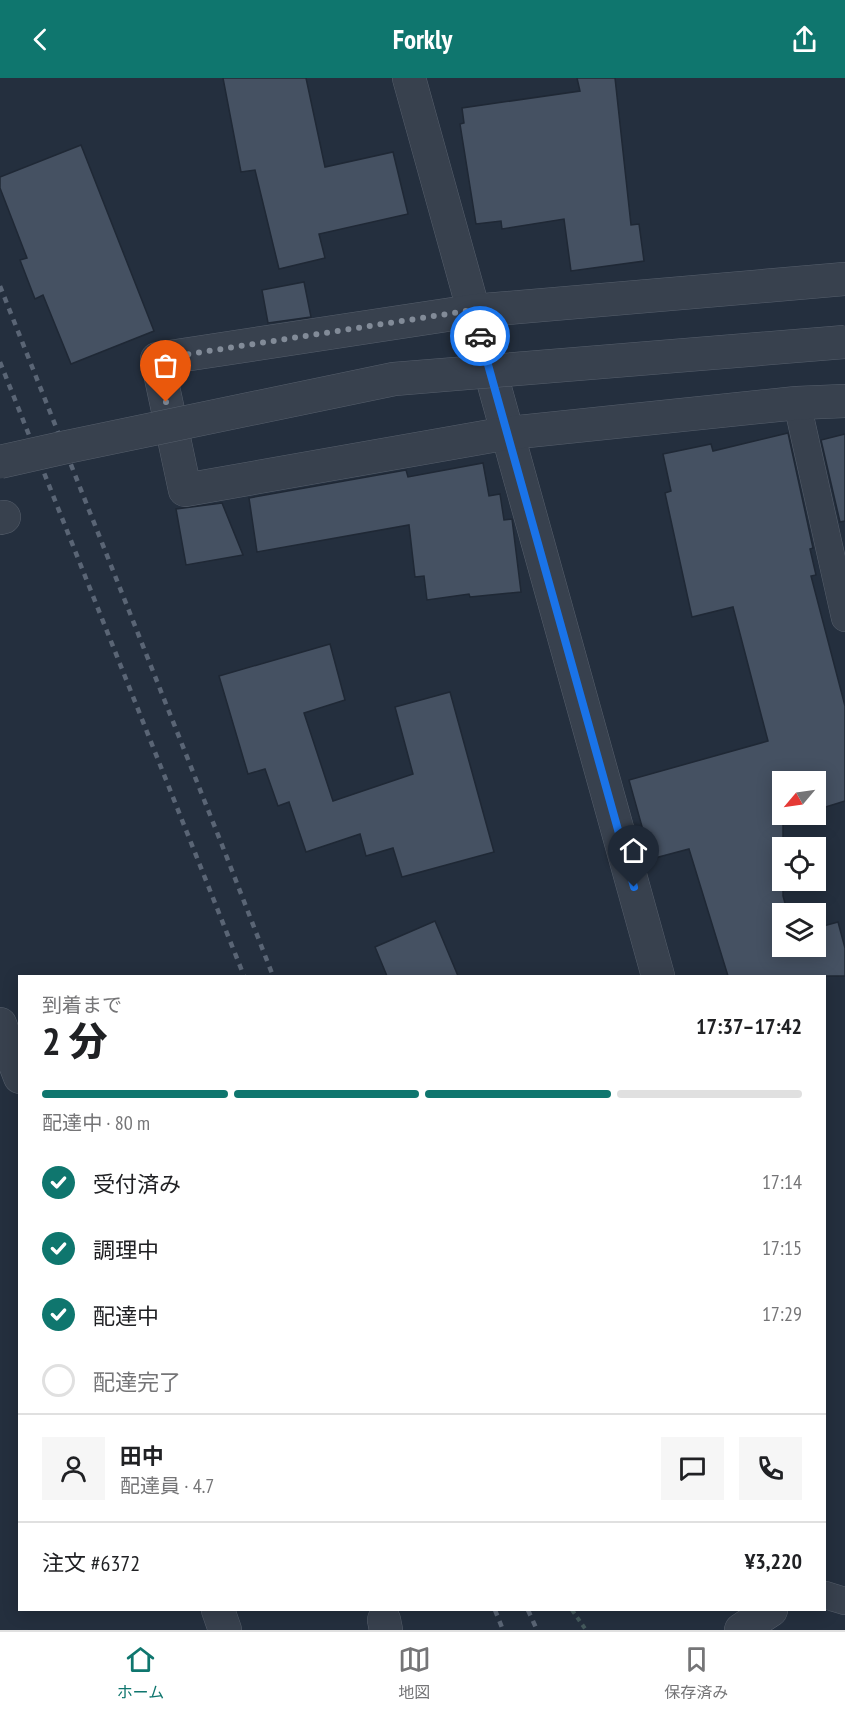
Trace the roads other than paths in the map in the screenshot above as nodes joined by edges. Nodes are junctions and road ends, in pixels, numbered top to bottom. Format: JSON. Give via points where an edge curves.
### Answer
{"nodes":[{"id":1,"x":409,"y":78,"type":"edge"},
{"id":2,"x":845,"y":279,"type":"edge"},
{"id":3,"x":473,"y":310,"type":"junction"},
{"id":4,"x":845,"y":342,"type":"edge"},
{"id":5,"x":845,"y":401,"type":"edge"},
{"id":6,"x":797,"y":403,"type":"junction"},
{"id":7,"x":508,"y":434,"type":"junction"},
{"id":8,"x":0,"y":462,"type":"edge"},
{"id":9,"x":845,"y":618,"type":"edge"},
{"id":10,"x":658,"y":975,"type":"edge"},
{"id":11,"x":0,"y":1024,"type":"edge"},
{"id":12,"x":18,"y":1072,"type":"edge"},
{"id":13,"x":826,"y":1595,"type":"edge"},
{"id":14,"x":845,"y":1601,"type":"edge"},
{"id":15,"x":218,"y":1611,"type":"edge"},
{"id":16,"x":770,"y":1611,"type":"edge"},
{"id":17,"x":225,"y":1630,"type":"edge"},
{"id":18,"x":741,"y":1630,"type":"edge"}],
"edges":[{"from":1,"to":3,"type":"street"},
{"from":2,"to":3,"type":"street"},
{"from":3,"to":7,"type":"street"},
{"from":3,"to":7,"type":"street","via":[[157,359],[185,490]]},
{"from":4,"to":8,"type":"street","bridge":true,"via":[[394,379]]},
{"from":5,"to":6,"type":"street"},
{"from":6,"to":7,"type":"street"},
{"from":6,"to":9,"type":"lane"},
{"from":7,"to":10,"type":"street"},
{"from":11,"to":12,"type":"street"},
{"from":13,"to":14,"type":"lane"},
{"from":15,"to":17,"type":"street"},
{"from":16,"to":18,"type":"street"}]}
